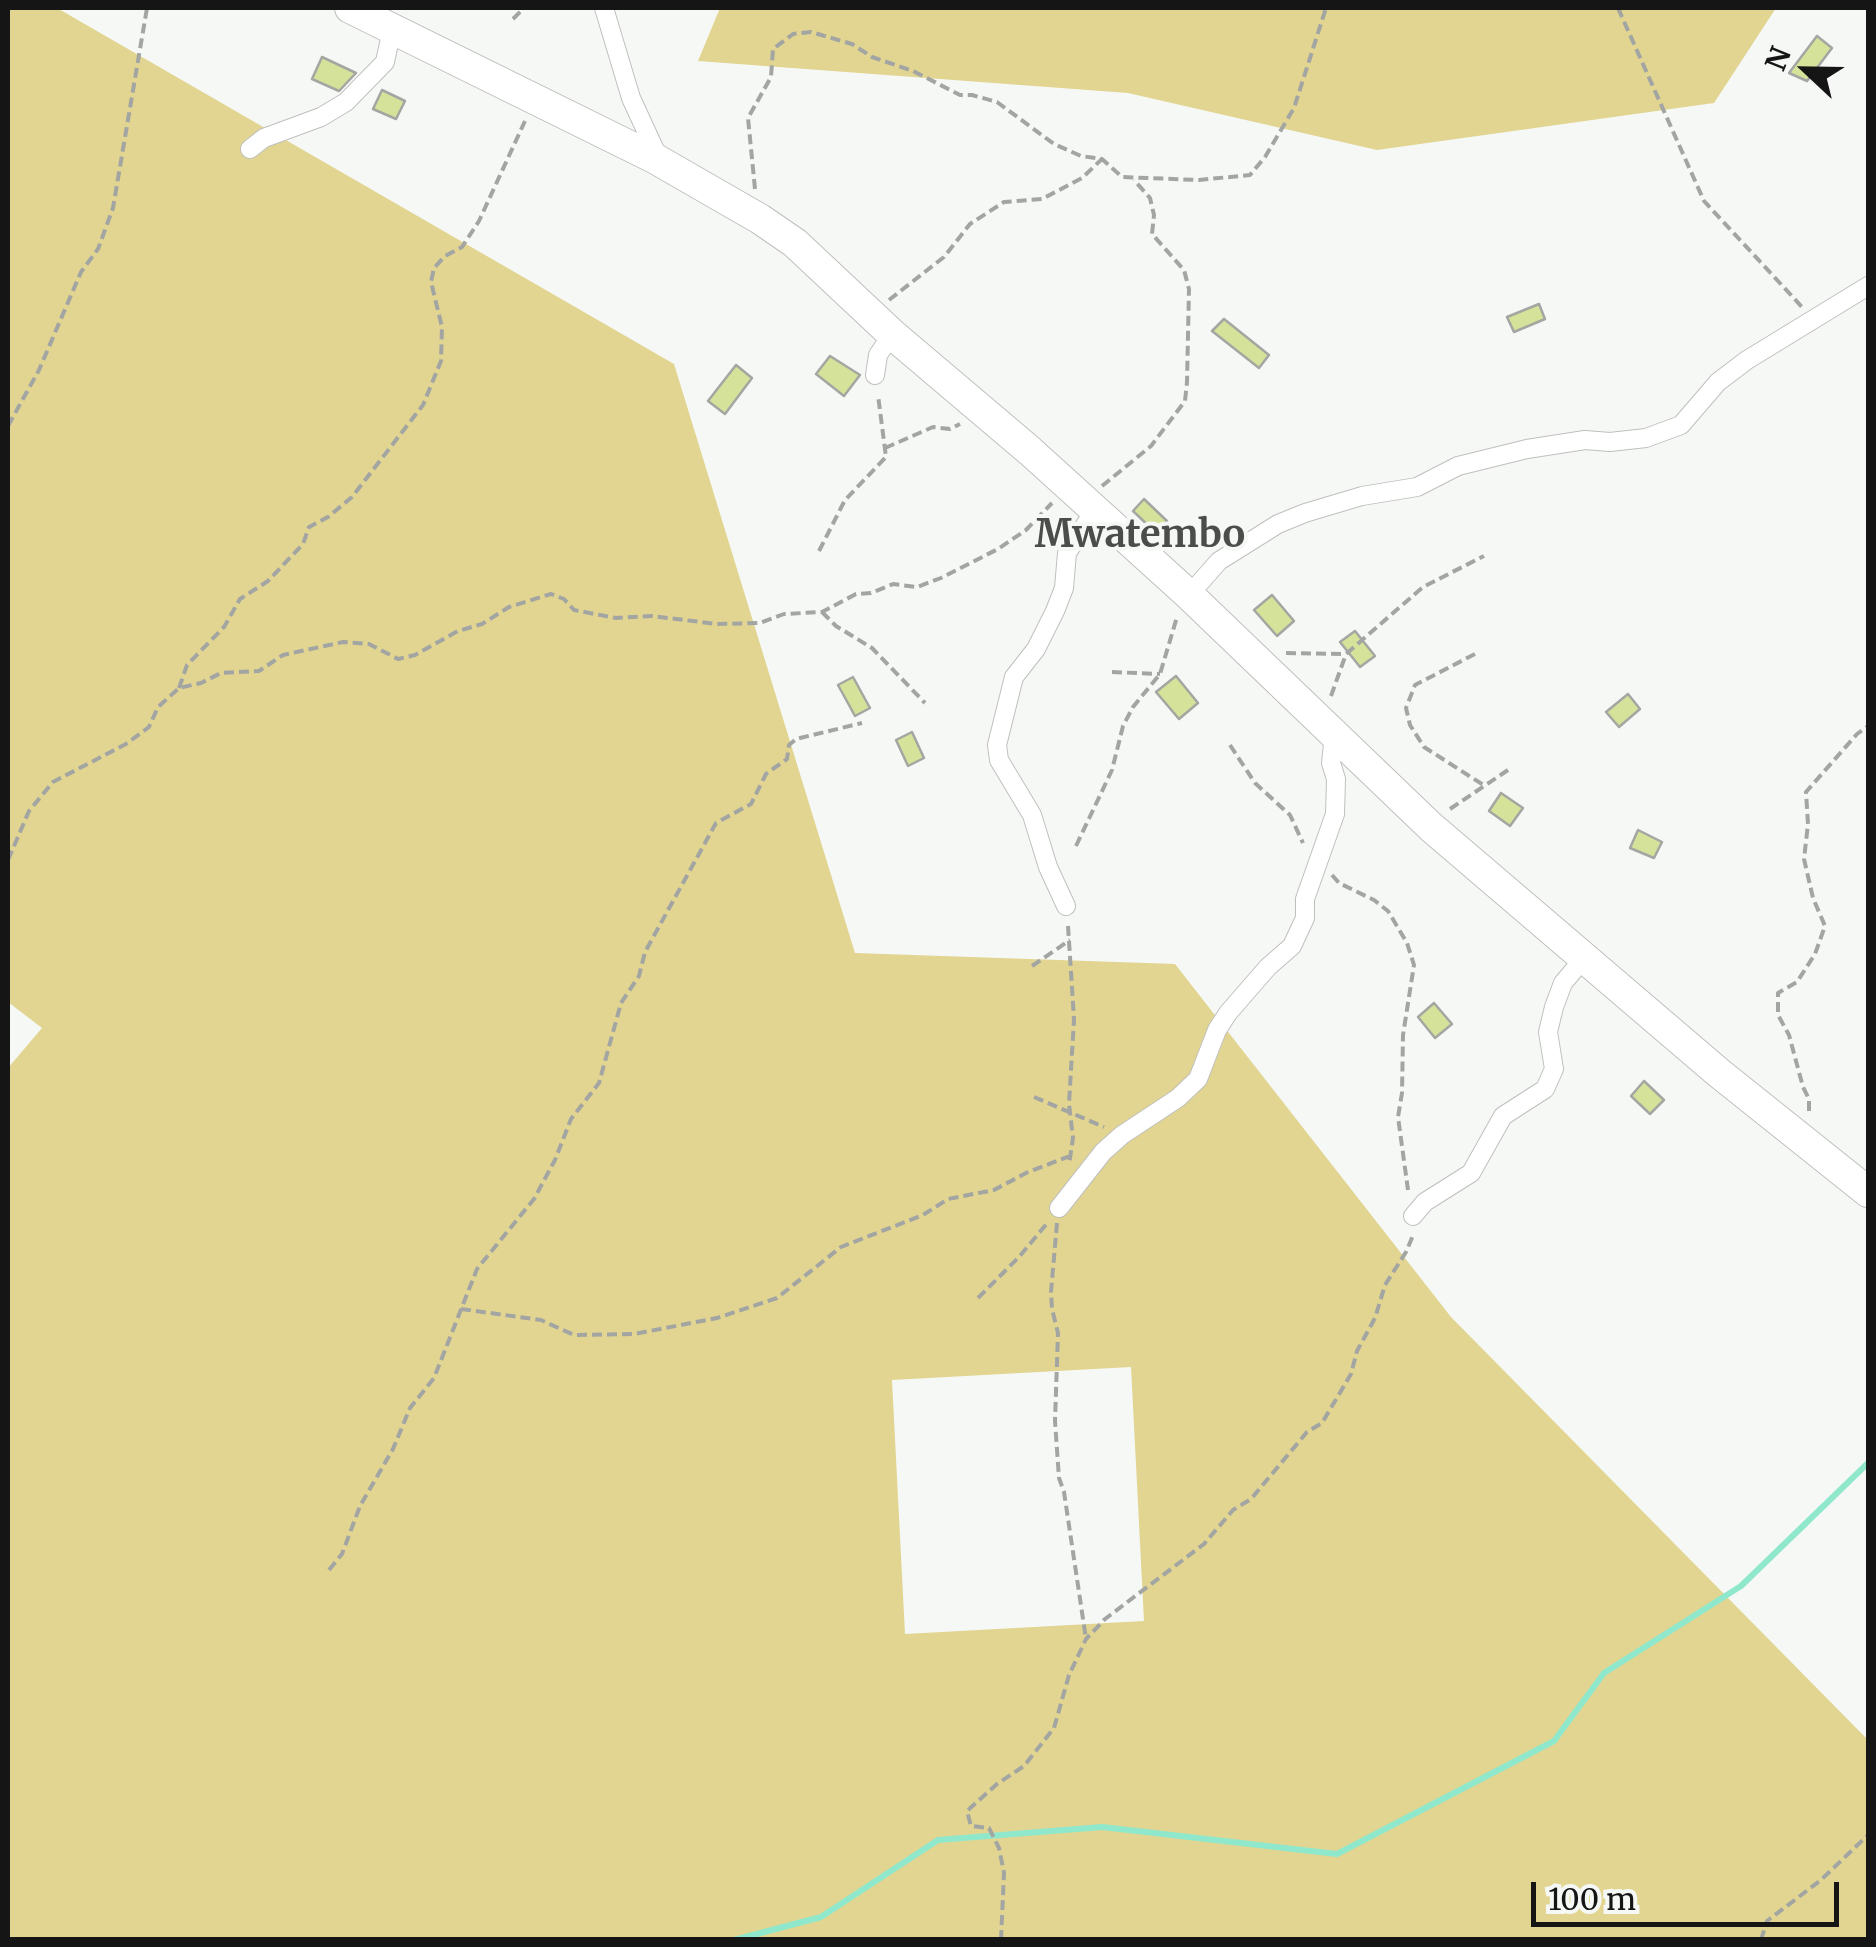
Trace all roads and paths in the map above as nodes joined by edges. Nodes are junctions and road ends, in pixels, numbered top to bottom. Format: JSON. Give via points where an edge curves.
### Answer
{"nodes":[{"id":1,"x":147,"y":8,"type":"edge"},
{"id":2,"x":350,"y":8,"type":"edge"},
{"id":3,"x":524,"y":8,"type":"edge"},
{"id":4,"x":604,"y":8,"type":"edge"},
{"id":5,"x":1326,"y":8,"type":"edge"},
{"id":6,"x":1618,"y":8,"type":"edge"},
{"id":7,"x":512,"y":19,"type":"dead end"},
{"id":8,"x":392,"y":29,"type":"junction"},
{"id":9,"x":534,"y":99,"type":"junction"},
{"id":10,"x":250,"y":149,"type":"dead end"},
{"id":11,"x":654,"y":158,"type":"junction"},
{"id":12,"x":1102,"y":159,"type":"junction"},
{"id":13,"x":1134,"y":180,"type":"junction"},
{"id":14,"x":760,"y":219,"type":"junction"},
{"id":15,"x":1868,"y":286,"type":"edge"},
{"id":16,"x":1812,"y":318,"type":"junction"},
{"id":17,"x":884,"y":327,"type":"junction"},
{"id":18,"x":875,"y":375,"type":"joint"},
{"id":19,"x":994,"y":420,"type":"junction"},
{"id":20,"x":8,"y":426,"type":"edge"},
{"id":21,"x":886,"y":448,"type":"junction"},
{"id":22,"x":1082,"y":500,"type":"junction"},
{"id":23,"x":819,"y":552,"type":"dead end"},
{"id":24,"x":1484,"y":556,"type":"dead end"},
{"id":25,"x":1189,"y":595,"type":"junction"},
{"id":26,"x":822,"y":612,"type":"junction"},
{"id":27,"x":1247,"y":651,"type":"junction"},
{"id":28,"x":1346,"y":654,"type":"junction"},
{"id":29,"x":1475,"y":654,"type":"dead end"},
{"id":30,"x":1112,"y":672,"type":"dead end"},
{"id":31,"x":1160,"y":674,"type":"junction"},
{"id":32,"x":179,"y":688,"type":"junction"},
{"id":33,"x":925,"y":703,"type":"dead end"},
{"id":34,"x":862,"y":723,"type":"dead end"},
{"id":35,"x":1868,"y":726,"type":"edge"},
{"id":36,"x":1329,"y":730,"type":"junction"},
{"id":37,"x":1230,"y":745,"type":"dead end"},
{"id":38,"x":1508,"y":770,"type":"dead end"},
{"id":39,"x":1484,"y":786,"type":"junction"},
{"id":40,"x":1432,"y":827,"type":"junction"},
{"id":41,"x":1076,"y":846,"type":"dead end"},
{"id":42,"x":8,"y":860,"type":"edge"},
{"id":43,"x":1317,"y":865,"type":"junction"},
{"id":44,"x":1066,"y":906,"type":"joint"},
{"id":45,"x":1070,"y":940,"type":"junction"},
{"id":46,"x":1586,"y":957,"type":"junction"},
{"id":47,"x":1032,"y":966,"type":"dead end"},
{"id":48,"x":1034,"y":1097,"type":"dead end"},
{"id":49,"x":1070,"y":1112,"type":"junction"},
{"id":50,"x":1122,"y":1135,"type":"junction"},
{"id":51,"x":1808,"y":1146,"type":"junction"},
{"id":52,"x":1103,"y":1152,"type":"junction"},
{"id":53,"x":1070,"y":1156,"type":"junction"},
{"id":54,"x":1868,"y":1192,"type":"edge"},
{"id":55,"x":1059,"y":1208,"type":"junction"},
{"id":56,"x":1413,"y":1216,"type":"junction"},
{"id":57,"x":978,"y":1298,"type":"dead end"},
{"id":58,"x":461,"y":1309,"type":"junction"},
{"id":59,"x":328,"y":1570,"type":"dead end"},
{"id":60,"x":1086,"y":1639,"type":"junction"},
{"id":61,"x":1868,"y":1835,"type":"edge"},
{"id":62,"x":1000,"y":1940,"type":"edge"},
{"id":63,"x":1760,"y":1940,"type":"edge"}],
"edges":[{"from":1,"to":20,"type":"path","via":[[113,208]]},
{"from":2,"to":8,"type":"highway"},
{"from":3,"to":7,"type":"path"},
{"from":4,"to":11,"type":"street"},
{"from":5,"to":13,"type":"path","via":[[1294,108],[1250,175]]},
{"from":6,"to":16,"type":"path","via":[[1704,202]]},
{"from":8,"to":9,"type":"highway"},
{"from":8,"to":10,"type":"street","via":[[385,62],[346,102]]},
{"from":9,"to":11,"type":"highway"},
{"from":9,"to":32,"type":"path","via":[[478,221],[462,246],[434,268],[440,362],[423,406],[352,498],[309,526],[303,544],[240,600],[224,628],[187,665]]},
{"from":11,"to":14,"type":"highway"},
{"from":12,"to":13,"type":"path"},
{"from":12,"to":14,"type":"path","via":[[1054,144],[986,97],[960,95],[852,44],[793,34],[773,49],[772,77],[748,118]]},
{"from":12,"to":17,"type":"path","via":[[1069,186],[1034,202],[1004,202],[970,224],[944,257],[890,299]]},
{"from":13,"to":22,"type":"path","via":[[1150,198],[1152,234],[1184,270],[1189,288],[1185,400],[1151,446]]},
{"from":14,"to":17,"type":"highway"},
{"from":15,"to":16,"type":"street"},
{"from":16,"to":25,"type":"street","via":[[1718,382],[1681,425],[1646,438],[1527,449],[1458,466],[1417,487],[1305,513],[1218,561]]},
{"from":17,"to":18,"type":"street"},
{"from":17,"to":19,"type":"highway"},
{"from":18,"to":21,"type":"path"},
{"from":19,"to":21,"type":"path","via":[[932,427]]},
{"from":19,"to":22,"type":"highway"},
{"from":21,"to":23,"type":"path","via":[[884,462],[845,500]]},
{"from":22,"to":25,"type":"highway"},
{"from":22,"to":26,"type":"path","via":[[917,587],[892,584]]},
{"from":22,"to":44,"type":"street","via":[[1064,588],[1036,649],[1014,676],[997,745]]},
{"from":24,"to":28,"type":"path","via":[[1423,587]]},
{"from":25,"to":27,"type":"highway"},
{"from":25,"to":31,"type":"path","via":[[1174,621]]},
{"from":26,"to":32,"type":"path","via":[[784,614],[760,624],[616,618],[574,610],[551,594],[509,607],[415,655],[398,659],[369,644],[344,642]]},
{"from":26,"to":33,"type":"path","via":[[872,648]]},
{"from":27,"to":28,"type":"path"},
{"from":27,"to":36,"type":"highway"},
{"from":28,"to":36,"type":"path","via":[[1328,704]]},
{"from":29,"to":39,"type":"path","via":[[1416,685],[1406,708],[1424,747]]},
{"from":30,"to":31,"type":"path"},
{"from":31,"to":41,"type":"path","via":[[1123,726],[1112,770]]},
{"from":32,"to":42,"type":"path","via":[[158,707],[149,727],[53,782],[29,811]]},
{"from":34,"to":58,"type":"path","via":[[796,739],[751,804],[716,824],[620,1003],[599,1082],[571,1118],[534,1199],[477,1270]]},
{"from":35,"to":51,"type":"path","via":[[1806,792],[1804,859],[1825,926],[1797,982],[1778,993],[1778,1015],[1810,1099]]},
{"from":36,"to":40,"type":"highway"},
{"from":36,"to":43,"type":"street","via":[[1335,814]]},
{"from":37,"to":43,"type":"path","via":[[1255,783],[1297,824]]},
{"from":38,"to":39,"type":"path"},
{"from":39,"to":40,"type":"path"},
{"from":40,"to":46,"type":"highway"},
{"from":43,"to":50,"type":"street","via":[[1292,946],[1228,1013],[1198,1079]]},
{"from":43,"to":56,"type":"path","via":[[1388,911],[1414,965],[1398,1117]]},
{"from":44,"to":45,"type":"path"},
{"from":45,"to":47,"type":"path"},
{"from":45,"to":49,"type":"path"},
{"from":46,"to":51,"type":"highway"},
{"from":46,"to":56,"type":"street","via":[[1554,1007],[1548,1032],[1554,1069],[1545,1088],[1504,1116],[1471,1173]]},
{"from":48,"to":49,"type":"path"},
{"from":49,"to":50,"type":"path"},
{"from":49,"to":53,"type":"path"},
{"from":50,"to":52,"type":"street"},
{"from":51,"to":54,"type":"highway"},
{"from":52,"to":53,"type":"path"},
{"from":52,"to":55,"type":"street"},
{"from":53,"to":55,"type":"path"},
{"from":53,"to":58,"type":"path","via":[[994,1190],[948,1199],[842,1247],[777,1298],[716,1318],[634,1334],[574,1335],[541,1320]]},
{"from":55,"to":57,"type":"path"},
{"from":55,"to":60,"type":"path","via":[[1051,1292],[1058,1333],[1055,1421]]},
{"from":56,"to":60,"type":"path","via":[[1416,1229],[1406,1252],[1384,1284],[1352,1374],[1322,1422],[1204,1544],[1104,1618]]},
{"from":58,"to":59,"type":"path","via":[[434,1378],[410,1408],[342,1554]]},
{"from":60,"to":62,"type":"path","via":[[1054,1728],[1024,1766],[967,1812],[971,1826],[990,1828],[999,1848]]},
{"from":61,"to":63,"type":"path","via":[[1766,1921]]}]}
